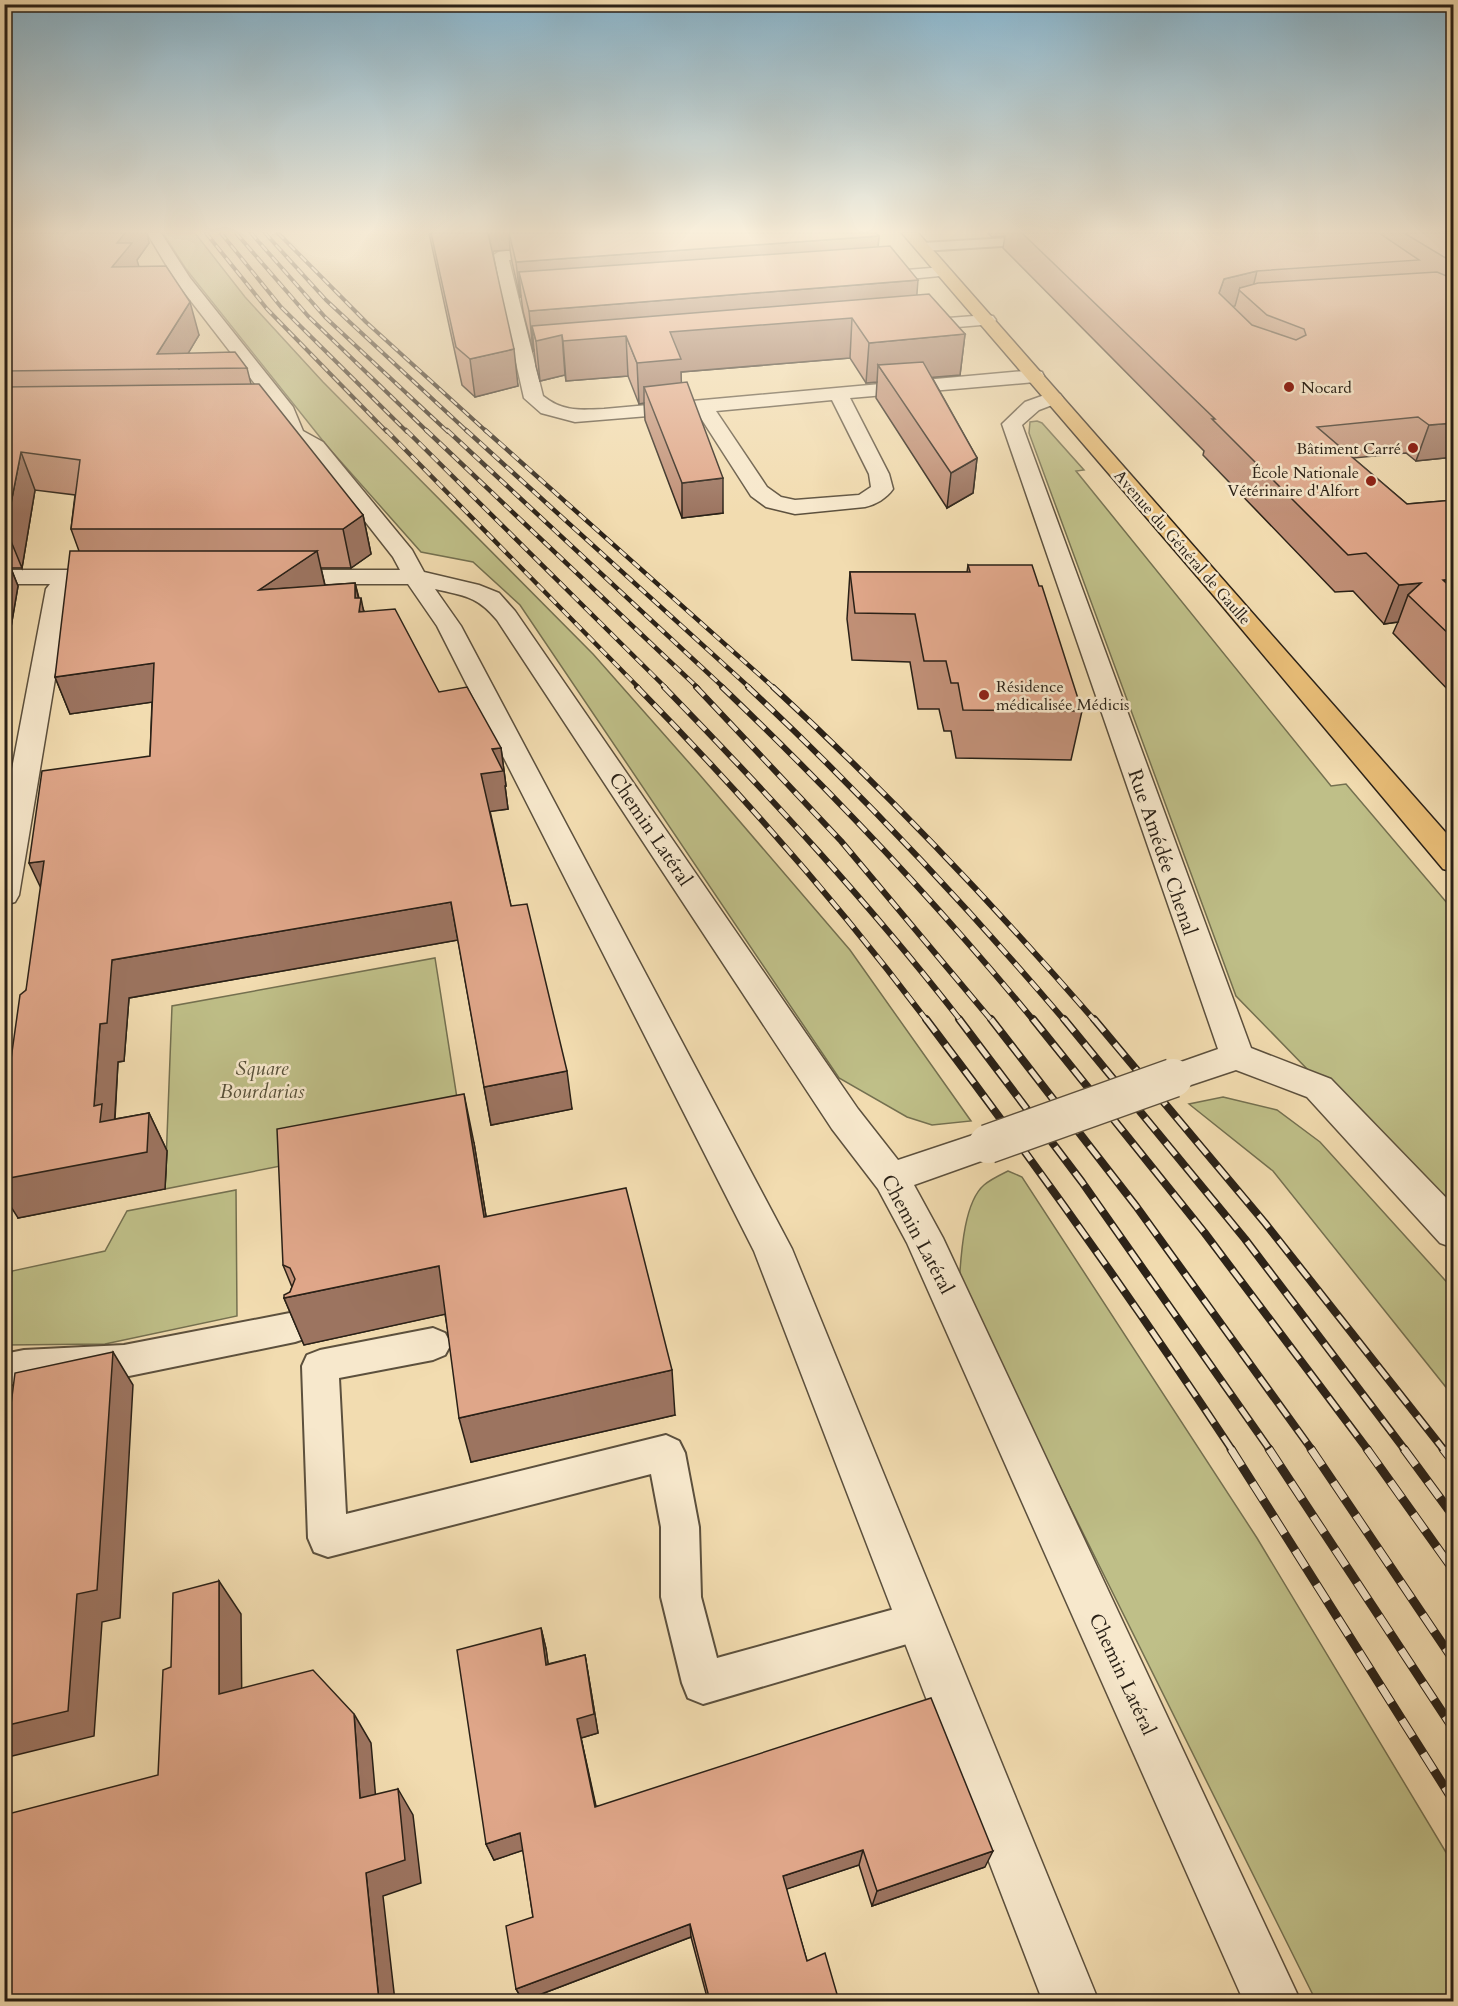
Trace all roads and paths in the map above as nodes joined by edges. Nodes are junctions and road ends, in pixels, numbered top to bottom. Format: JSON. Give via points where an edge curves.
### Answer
{"nodes":[{"id":1,"x":220,"y":327,"type":"edge"},
{"id":2,"x":515,"y":327,"type":"edge"},
{"id":3,"x":898,"y":327,"type":"edge"},
{"id":4,"x":903,"y":327,"type":"edge"},
{"id":5,"x":993,"y":327,"type":"edge"},
{"id":6,"x":546,"y":357,"type":"edge"},
{"id":7,"x":523,"y":359,"type":"junction"},
{"id":8,"x":1035,"y":376,"type":"junction"},
{"id":9,"x":839,"y":395,"type":"junction"},
{"id":10,"x":1053,"y":398,"type":"junction"},
{"id":11,"x":703,"y":406,"type":"junction"},
{"id":12,"x":263,"y":411,"type":"edge"},
{"id":13,"x":286,"y":411,"type":"junction"},
{"id":14,"x":4,"y":577,"type":"edge"},
{"id":15,"x":67,"y":577,"type":"junction"},
{"id":16,"x":131,"y":577,"type":"edge"},
{"id":17,"x":259,"y":577,"type":"edge"},
{"id":18,"x":416,"y":577,"type":"junction"},
{"id":19,"x":1454,"y":862,"type":"edge"},
{"id":20,"x":5,"y":891,"type":"edge"},
{"id":21,"x":1237,"y":1056,"type":"junction"},
{"id":22,"x":891,"y":1178,"type":"junction"},
{"id":23,"x":1454,"y":1233,"type":"edge"},
{"id":24,"x":295,"y":1327,"type":"edge"},
{"id":25,"x":434,"y":1344,"type":"dead end"},
{"id":26,"x":4,"y":1370,"type":"edge"},
{"id":27,"x":920,"y":1622,"type":"junction"},
{"id":28,"x":1071,"y":2001,"type":"edge"},
{"id":29,"x":1273,"y":2001,"type":"edge"}],
"edges":[{"from":1,"to":13,"type":"street"},
{"from":2,"to":7,"type":"street"},
{"from":3,"to":4,"type":"street"},
{"from":5,"to":8,"type":"main road","name":"Avenue du Général de Gaulle"},
{"from":6,"to":7,"type":"street"},
{"from":7,"to":11,"type":"street","via":[[534,398],[548,409],[575,416]]},
{"from":8,"to":9,"type":"street"},
{"from":8,"to":10,"type":"main road","name":"Avenue du Général de Gaulle"},
{"from":9,"to":11,"type":"street"},
{"from":9,"to":11,"type":"street","via":[[879,474],[882,489],[865,501],[795,507],[774,502],[759,491]]},
{"from":10,"to":19,"type":"main road","name":"Avenue du Général de Gaulle"},
{"from":10,"to":21,"type":"street","name":"Rue Amédée Chenal","via":[[1032,406],[1012,424]]},
{"from":12,"to":13,"type":"street"},
{"from":13,"to":18,"type":"street","via":[[295,435],[316,446],[404,555]]},
{"from":14,"to":15,"type":"street"},
{"from":15,"to":16,"type":"street"},
{"from":15,"to":20,"type":"street","via":[[58,589]]},
{"from":17,"to":18,"type":"street","name":"Chemin Latéral"},
{"from":18,"to":22,"type":"street","name":"Chemin Latéral","via":[[491,598],[506,616],[845,1119]]},
{"from":18,"to":27,"type":"street","via":[[449,626],[772,1249]]},
{"from":21,"to":22,"type":"street","bridge":true},
{"from":21,"to":23,"type":"street","via":[[1319,1088]]},
{"from":22,"to":29,"type":"street","name":"Chemin Latéral","via":[[924,1238]]},
{"from":24,"to":26,"type":"lane","via":[[124,1361]]},
{"from":25,"to":27,"type":"lane","via":[[320,1366],[328,1538],[666,1453],[680,1527],[681,1597],[702,1683]]},
{"from":27,"to":28,"type":"street"}]}
